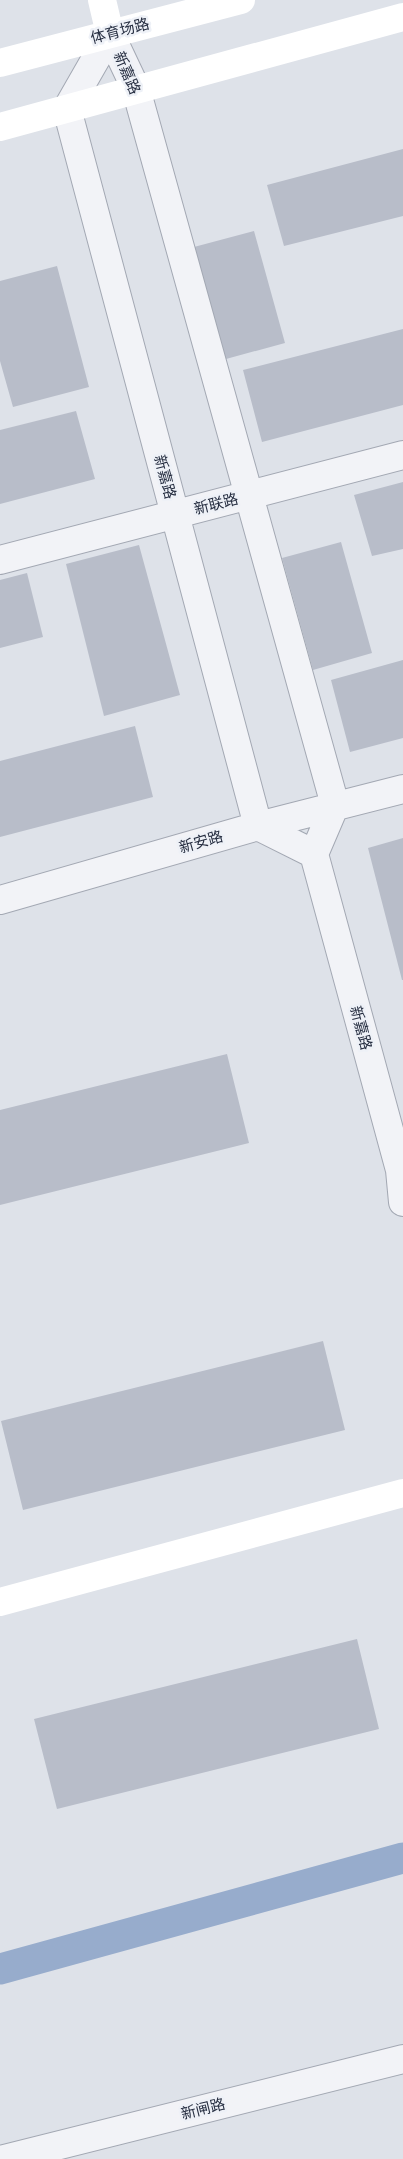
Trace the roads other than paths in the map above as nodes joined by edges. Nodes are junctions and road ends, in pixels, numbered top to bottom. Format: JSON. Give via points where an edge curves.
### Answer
{"nodes":[{"id":1,"x":102,"y":0,"type":"edge"},
{"id":2,"x":241,"y":0,"type":"edge"},
{"id":3,"x":403,"y":18,"type":"edge"},
{"id":4,"x":110,"y":34,"type":"junction"},
{"id":5,"x":0,"y":63,"type":"edge"},
{"id":6,"x":136,"y":89,"type":"junction"},
{"id":7,"x":67,"y":109,"type":"junction"},
{"id":8,"x":0,"y":127,"type":"edge"},
{"id":9,"x":403,"y":455,"type":"edge"},
{"id":10,"x":248,"y":495,"type":"junction"},
{"id":11,"x":175,"y":514,"type":"junction"},
{"id":12,"x":0,"y":560,"type":"edge"},
{"id":13,"x":403,"y":789,"type":"edge"},
{"id":14,"x":334,"y":806,"type":"junction"},
{"id":15,"x":258,"y":826,"type":"junction"},
{"id":16,"x":314,"y":854,"type":"junction"},
{"id":17,"x":0,"y":900,"type":"edge"},
{"id":18,"x":399,"y":1154,"type":"edge"},
{"id":19,"x":403,"y":1202,"type":"edge"},
{"id":20,"x":403,"y":1493,"type":"edge"},
{"id":21,"x":0,"y":1602,"type":"edge"},
{"id":22,"x":403,"y":2059,"type":"edge"},
{"id":23,"x":4,"y":2159,"type":"edge"}],
"edges":[{"from":1,"to":4,"type":"main road"},
{"from":2,"to":4,"type":"main road","name":"体育场路"},
{"from":3,"to":6,"type":"main road"},
{"from":4,"to":5,"type":"main road","name":"体育场路"},
{"from":4,"to":6,"type":"street","name":"新嘉路"},
{"from":4,"to":7,"type":"street","name":"新嘉路"},
{"from":6,"to":7,"type":"main road"},
{"from":6,"to":10,"type":"street","name":"新嘉路"},
{"from":7,"to":8,"type":"main road"},
{"from":7,"to":11,"type":"street","name":"新嘉路"},
{"from":9,"to":10,"type":"street","name":"新联路"},
{"from":10,"to":11,"type":"street","name":"新联路"},
{"from":10,"to":14,"type":"street","name":"新嘉路"},
{"from":11,"to":12,"type":"street","name":"新联路"},
{"from":11,"to":15,"type":"street","name":"新嘉路"},
{"from":13,"to":14,"type":"street","name":"新安路"},
{"from":14,"to":15,"type":"street","name":"新安路"},
{"from":14,"to":16,"type":"street"},
{"from":15,"to":16,"type":"street"},
{"from":15,"to":17,"type":"street","name":"新安路"},
{"from":16,"to":18,"type":"street","name":"新嘉路"},
{"from":18,"to":19,"type":"street","name":"新嘉路"},
{"from":20,"to":21,"type":"main road"},
{"from":22,"to":23,"type":"street","name":"新闸路"}]}
